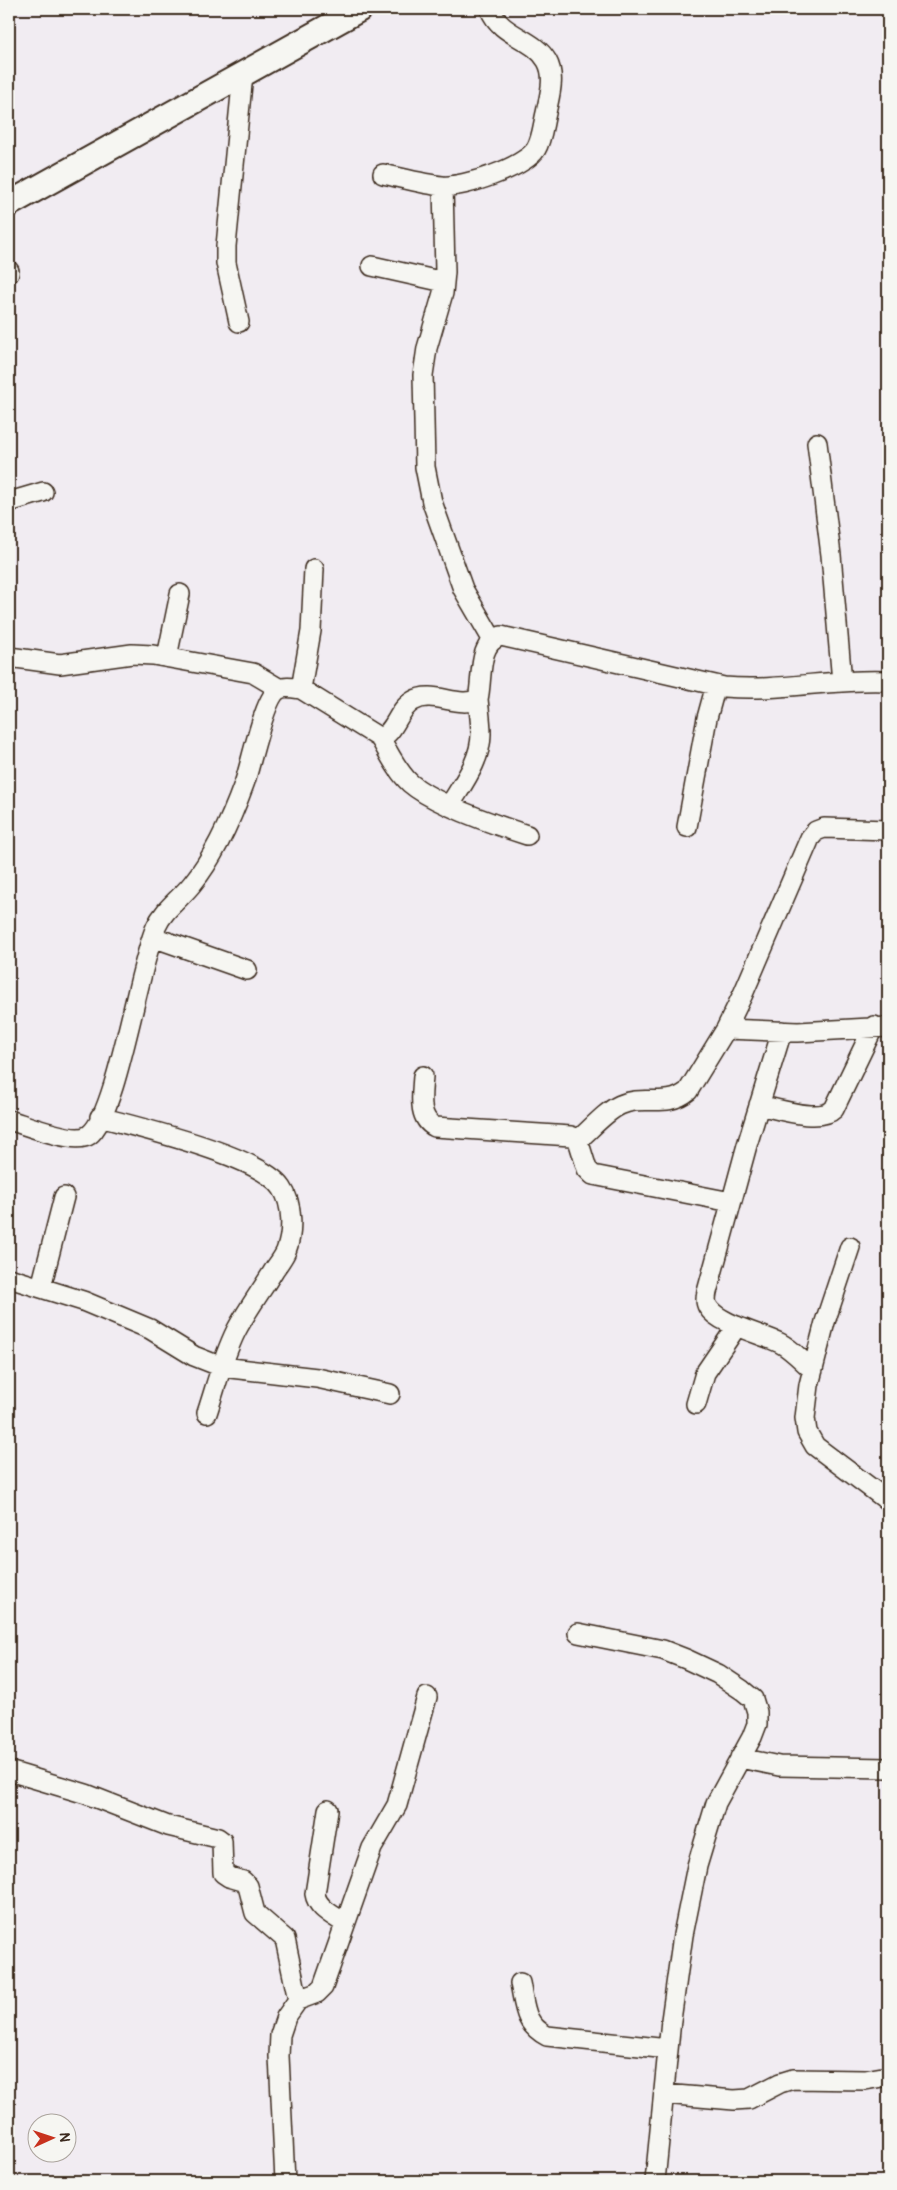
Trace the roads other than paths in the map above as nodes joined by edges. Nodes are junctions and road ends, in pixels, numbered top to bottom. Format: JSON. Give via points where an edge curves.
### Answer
{"nodes":[{"id":1,"x":360,"y":9,"type":"edge"},
{"id":2,"x":490,"y":9,"type":"edge"},
{"id":3,"x":243,"y":74,"type":"junction"},
{"id":4,"x":383,"y":174,"type":"dead end"},
{"id":5,"x":443,"y":186,"type":"junction"},
{"id":6,"x":9,"y":204,"type":"edge"},
{"id":7,"x":372,"y":266,"type":"dead end"},
{"id":8,"x":444,"y":282,"type":"junction"},
{"id":9,"x":239,"y":322,"type":"dead end"},
{"id":10,"x":817,"y":442,"type":"dead end"},
{"id":11,"x":43,"y":492,"type":"dead end"},
{"id":12,"x":9,"y":502,"type":"edge"},
{"id":13,"x":314,"y":569,"type":"dead end"},
{"id":14,"x":180,"y":594,"type":"dead end"},
{"id":15,"x":492,"y":638,"type":"junction"},
{"id":16,"x":9,"y":657,"type":"edge"},
{"id":17,"x":167,"y":657,"type":"junction"},
{"id":18,"x":888,"y":681,"type":"edge"},
{"id":19,"x":842,"y":682,"type":"junction"},
{"id":20,"x":716,"y":686,"type":"junction"},
{"id":21,"x":280,"y":689,"type":"junction"},
{"id":22,"x":301,"y":689,"type":"junction"},
{"id":23,"x":478,"y":698,"type":"junction"},
{"id":24,"x":380,"y":738,"type":"junction"},
{"id":25,"x":450,"y":805,"type":"junction"},
{"id":26,"x":687,"y":827,"type":"dead end"},
{"id":27,"x":888,"y":830,"type":"edge"},
{"id":28,"x":526,"y":835,"type":"dead end"},
{"id":29,"x":153,"y":937,"type":"junction"},
{"id":30,"x":247,"y":970,"type":"dead end"},
{"id":31,"x":881,"y":1026,"type":"edge"},
{"id":32,"x":726,"y":1028,"type":"junction"},
{"id":33,"x":782,"y":1031,"type":"junction"},
{"id":34,"x":423,"y":1076,"type":"dead end"},
{"id":35,"x":759,"y":1105,"type":"junction"},
{"id":36,"x":100,"y":1117,"type":"junction"},
{"id":37,"x":9,"y":1120,"type":"edge"},
{"id":38,"x":578,"y":1140,"type":"junction"},
{"id":39,"x":64,"y":1197,"type":"dead end"},
{"id":40,"x":731,"y":1202,"type":"junction"},
{"id":41,"x":850,"y":1247,"type":"dead end"},
{"id":42,"x":9,"y":1278,"type":"edge"},
{"id":43,"x":41,"y":1287,"type":"junction"},
{"id":44,"x":737,"y":1326,"type":"junction"},
{"id":45,"x":222,"y":1367,"type":"junction"},
{"id":46,"x":813,"y":1370,"type":"junction"},
{"id":47,"x":390,"y":1394,"type":"dead end"},
{"id":48,"x":696,"y":1404,"type":"dead end"},
{"id":49,"x":207,"y":1414,"type":"dead end"},
{"id":50,"x":887,"y":1496,"type":"edge"},
{"id":51,"x":578,"y":1633,"type":"dead end"},
{"id":52,"x":427,"y":1697,"type":"dead end"},
{"id":53,"x":740,"y":1758,"type":"junction"},
{"id":54,"x":888,"y":1768,"type":"edge"},
{"id":55,"x":9,"y":1771,"type":"edge"},
{"id":56,"x":328,"y":1810,"type":"dead end"},
{"id":57,"x":344,"y":1923,"type":"junction"},
{"id":58,"x":520,"y":1983,"type":"dead end"},
{"id":59,"x":298,"y":2000,"type":"junction"},
{"id":60,"x":668,"y":2049,"type":"junction"},
{"id":61,"x":888,"y":2076,"type":"edge"},
{"id":62,"x":664,"y":2094,"type":"junction"},
{"id":63,"x":285,"y":2181,"type":"edge"},
{"id":64,"x":655,"y":2181,"type":"edge"}],
"edges":[{"from":1,"to":3,"type":"main road"},
{"from":2,"to":5,"type":"street","via":[[499,25],[547,60],[551,83],[541,138],[527,159],[476,180]]},
{"from":3,"to":6,"type":"main road"},
{"from":3,"to":9,"type":"street","via":[[226,246],[226,263]]},
{"from":4,"to":5,"type":"street"},
{"from":5,"to":8,"type":"street"},
{"from":7,"to":8,"type":"street"},
{"from":8,"to":15,"type":"street","via":[[427,348],[424,375],[425,467],[432,502],[462,589]]},
{"from":10,"to":19,"type":"street"},
{"from":11,"to":12,"type":"street"},
{"from":13,"to":22,"type":"street","via":[[311,631]]},
{"from":14,"to":17,"type":"street"},
{"from":15,"to":20,"type":"street","via":[[512,637]]},
{"from":15,"to":23,"type":"street","via":[[484,657]]},
{"from":16,"to":17,"type":"street","via":[[60,664],[132,654]]},
{"from":17,"to":21,"type":"street","via":[[253,673]]},
{"from":18,"to":19,"type":"street"},
{"from":19,"to":20,"type":"street","via":[[749,690]]},
{"from":20,"to":26,"type":"street"},
{"from":21,"to":22,"type":"street"},
{"from":21,"to":29,"type":"street","via":[[269,700],[234,811],[200,873],[163,913]]},
{"from":22,"to":24,"type":"street"},
{"from":23,"to":24,"type":"street","via":[[466,702],[414,700],[405,707],[386,736]]},
{"from":23,"to":25,"type":"street","via":[[479,750]]},
{"from":24,"to":25,"type":"street","via":[[410,783]]},
{"from":25,"to":28,"type":"street"},
{"from":27,"to":32,"type":"street","via":[[829,827],[816,831],[810,838]]},
{"from":29,"to":30,"type":"street"},
{"from":29,"to":36,"type":"street","via":[[119,1067]]},
{"from":31,"to":33,"type":"street"},
{"from":31,"to":35,"type":"street","via":[[830,1113],[809,1115]]},
{"from":32,"to":33,"type":"street"},
{"from":32,"to":38,"type":"street","via":[[688,1091],[666,1101],[633,1101],[619,1105]]},
{"from":33,"to":35,"type":"street"},
{"from":34,"to":38,"type":"street","via":[[424,1117],[435,1127],[559,1134]]},
{"from":35,"to":40,"type":"street"},
{"from":36,"to":37,"type":"street","via":[[89,1135],[80,1138],[68,1138]]},
{"from":36,"to":45,"type":"street","via":[[240,1160],[267,1174],[282,1188],[291,1221],[286,1252],[236,1331]]},
{"from":38,"to":40,"type":"street","via":[[587,1169],[593,1175]]},
{"from":39,"to":43,"type":"street"},
{"from":40,"to":44,"type":"street","via":[[706,1302],[715,1314]]},
{"from":41,"to":46,"type":"street"},
{"from":42,"to":43,"type":"street"},
{"from":43,"to":45,"type":"street","via":[[150,1329],[194,1356]]},
{"from":44,"to":46,"type":"street","via":[[781,1344]]},
{"from":44,"to":48,"type":"street","via":[[705,1373]]},
{"from":45,"to":47,"type":"street","via":[[317,1378]]},
{"from":45,"to":49,"type":"street"},
{"from":46,"to":50,"type":"street","via":[[805,1418],[807,1432],[815,1446]]},
{"from":51,"to":53,"type":"street","via":[[664,1650],[718,1674],[742,1690],[753,1700],[757,1724]]},
{"from":52,"to":57,"type":"street","via":[[397,1805],[372,1848]]},
{"from":53,"to":54,"type":"street","via":[[779,1766]]},
{"from":53,"to":60,"type":"street","via":[[716,1803],[697,1866],[683,1935]]},
{"from":55,"to":59,"type":"street","via":[[86,1794],[168,1826],[222,1841],[223,1873],[248,1886],[254,1913],[285,1939]]},
{"from":56,"to":57,"type":"street","via":[[314,1894],[320,1907]]},
{"from":57,"to":59,"type":"street","via":[[323,1988]]},
{"from":58,"to":60,"type":"street","via":[[527,2015],[535,2030],[547,2036]]},
{"from":59,"to":63,"type":"street","via":[[286,2017],[280,2035]]},
{"from":60,"to":62,"type":"street"},
{"from":61,"to":62,"type":"street","via":[[865,2080],[793,2079],[749,2099]]},
{"from":62,"to":64,"type":"street"}]}
